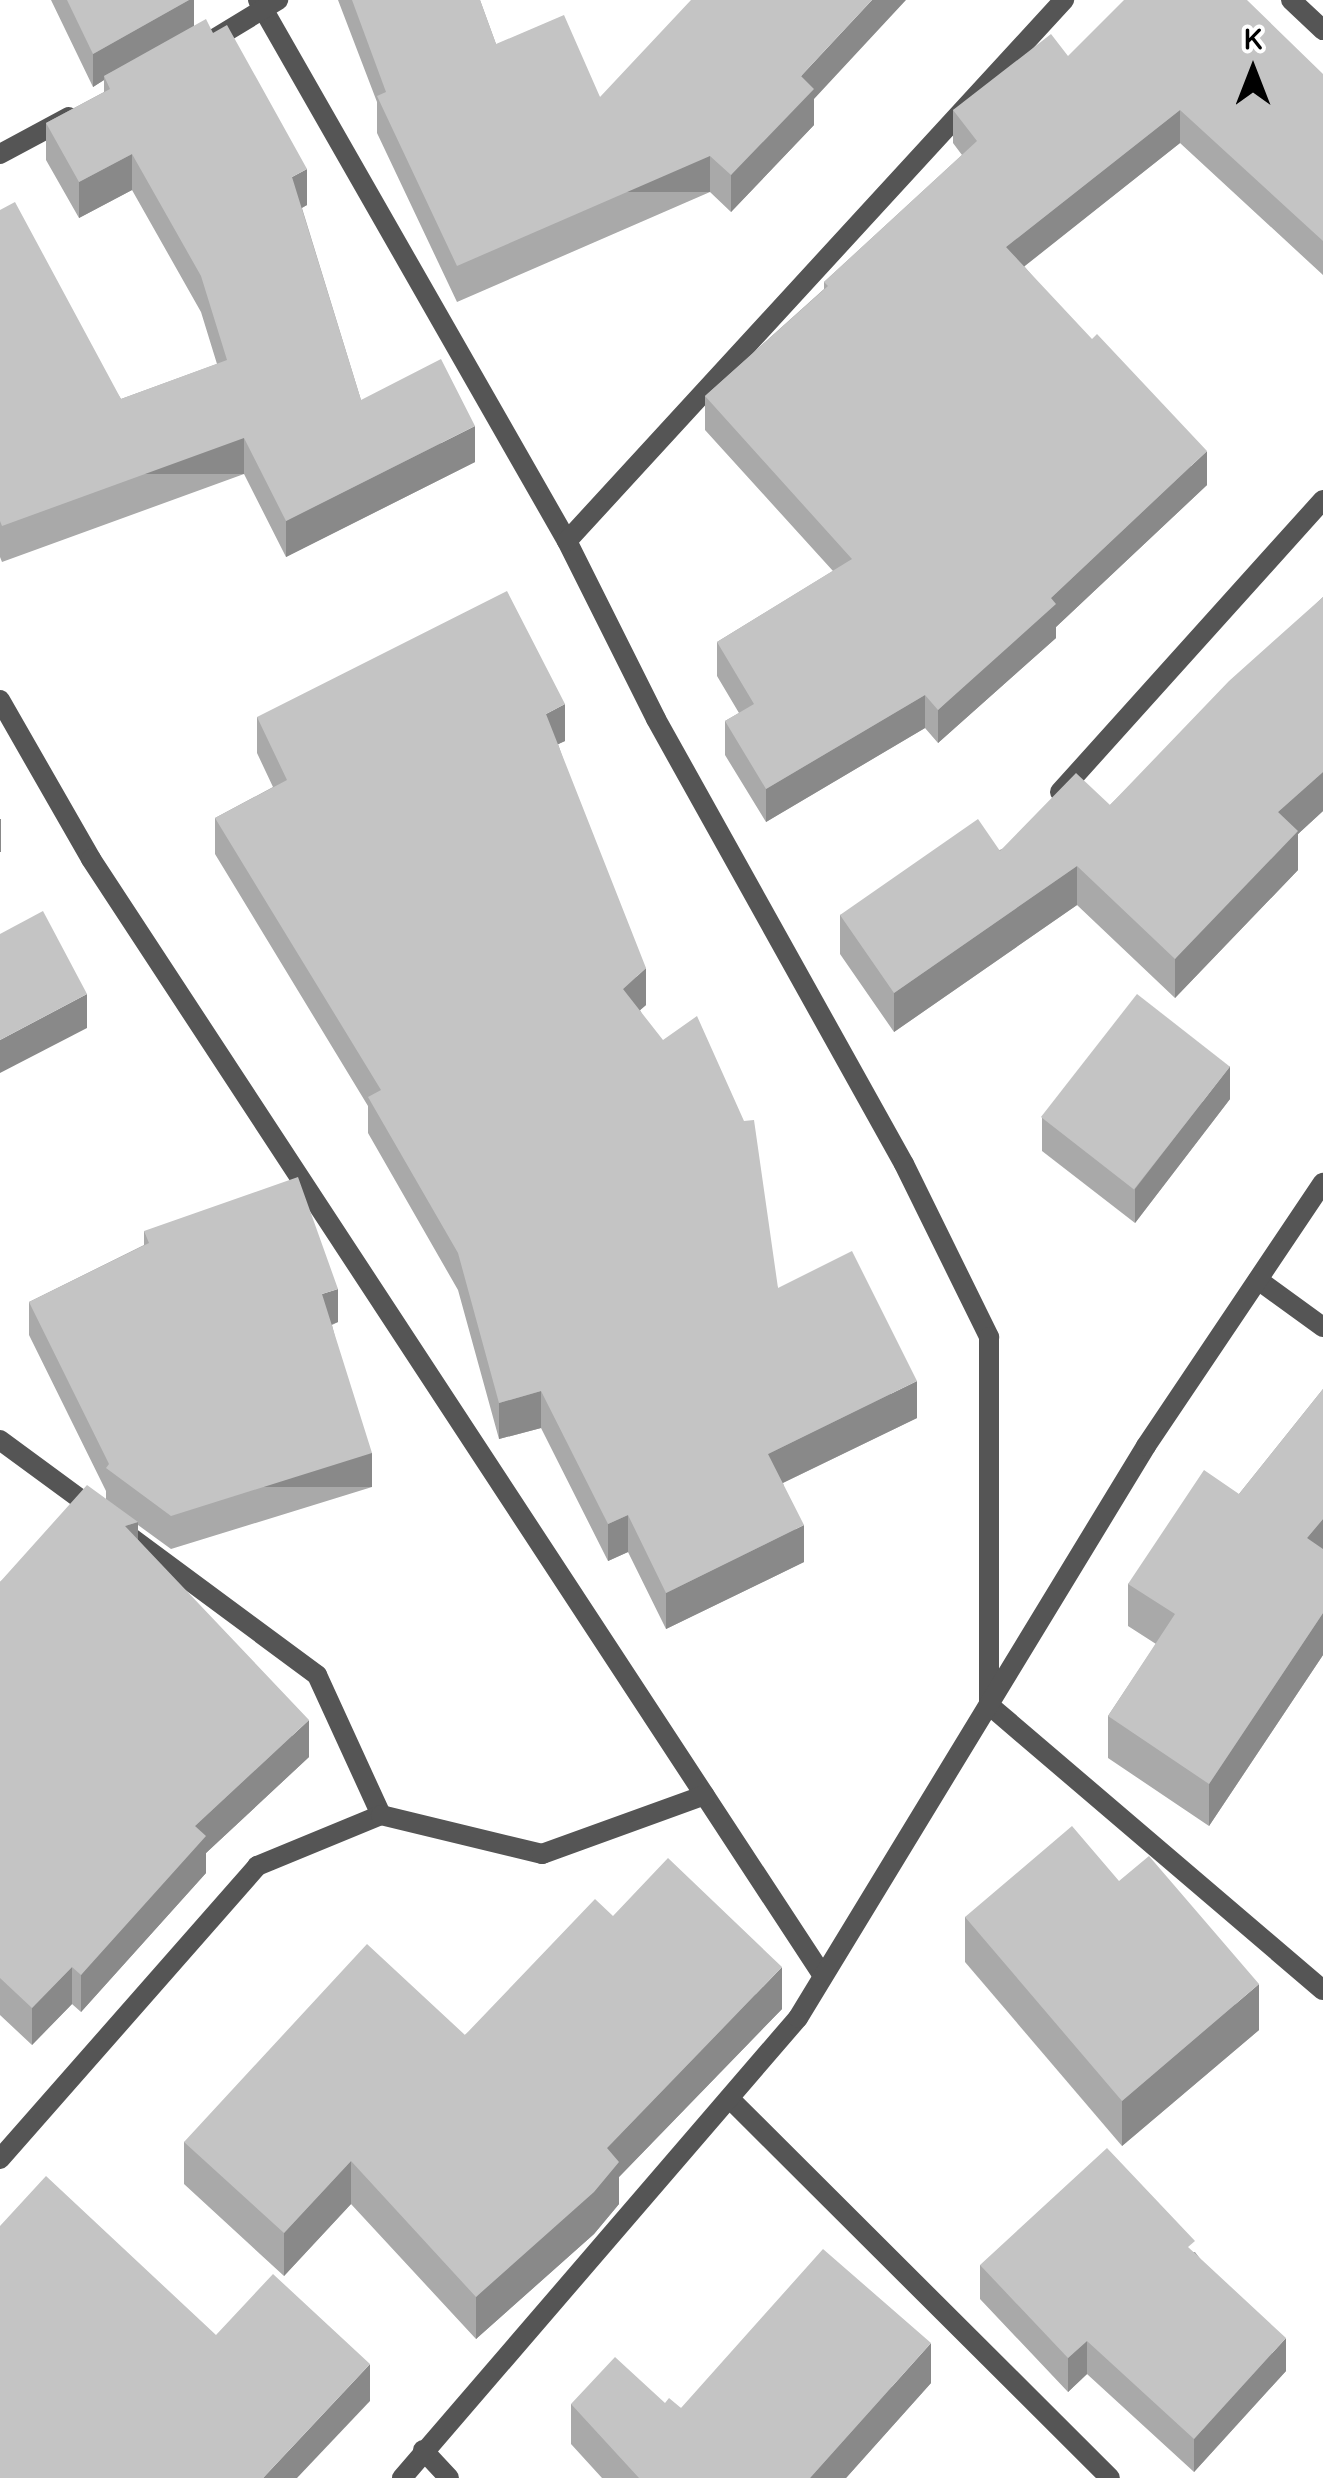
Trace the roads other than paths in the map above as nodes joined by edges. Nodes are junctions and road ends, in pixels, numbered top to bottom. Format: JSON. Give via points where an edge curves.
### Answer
{"nodes":[{"id":1,"x":1064,"y":0,"type":"edge"},
{"id":2,"x":1291,"y":0,"type":"edge"},
{"id":3,"x":267,"y":4,"type":"edge"},
{"id":4,"x":1323,"y":30,"type":"edge"},
{"id":5,"x":182,"y":56,"type":"edge"},
{"id":6,"x":83,"y":110,"type":"edge"},
{"id":7,"x":0,"y":154,"type":"edge"},
{"id":8,"x":1323,"y":500,"type":"edge"},
{"id":9,"x":568,"y":541,"type":"junction"},
{"id":10,"x":0,"y":700,"type":"edge"},
{"id":11,"x":1045,"y":808,"type":"edge"},
{"id":12,"x":1323,"y":1183,"type":"edge"},
{"id":13,"x":1258,"y":1280,"type":"junction"},
{"id":14,"x":1323,"y":1328,"type":"edge"},
{"id":15,"x":0,"y":1440,"type":"edge"},
{"id":16,"x":988,"y":1704,"type":"junction"},
{"id":17,"x":705,"y":1795,"type":"junction"},
{"id":18,"x":380,"y":1816,"type":"junction"},
{"id":19,"x":823,"y":1976,"type":"junction"},
{"id":20,"x":1323,"y":1990,"type":"edge"},
{"id":21,"x":731,"y":2100,"type":"junction"},
{"id":22,"x":0,"y":2159,"type":"edge"},
{"id":23,"x":423,"y":2450,"type":"junction"},
{"id":24,"x":402,"y":2478,"type":"edge"},
{"id":25,"x":449,"y":2478,"type":"edge"},
{"id":26,"x":1110,"y":2478,"type":"edge"}],
"edges":[{"from":1,"to":9,"type":"street"},
{"from":2,"to":4,"type":"street"},
{"from":3,"to":5,"type":"street"},
{"from":3,"to":9,"type":"street"},
{"from":6,"to":7,"type":"street"},
{"from":8,"to":11,"type":"street"},
{"from":9,"to":16,"type":"street","via":[[656,719],[904,1164],[988,1338]]},
{"from":10,"to":17,"type":"street","via":[[91,860]]},
{"from":12,"to":13,"type":"street"},
{"from":13,"to":14,"type":"street"},
{"from":13,"to":16,"type":"street","via":[[1146,1446]]},
{"from":15,"to":18,"type":"street","via":[[317,1675]]},
{"from":16,"to":19,"type":"street"},
{"from":16,"to":20,"type":"street"},
{"from":17,"to":18,"type":"street","via":[[542,1854]]},
{"from":17,"to":19,"type":"street"},
{"from":18,"to":22,"type":"street","via":[[258,1866]]},
{"from":19,"to":21,"type":"street"},
{"from":21,"to":23,"type":"street"},
{"from":21,"to":26,"type":"street"},
{"from":23,"to":24,"type":"street"},
{"from":23,"to":25,"type":"street"}]}
